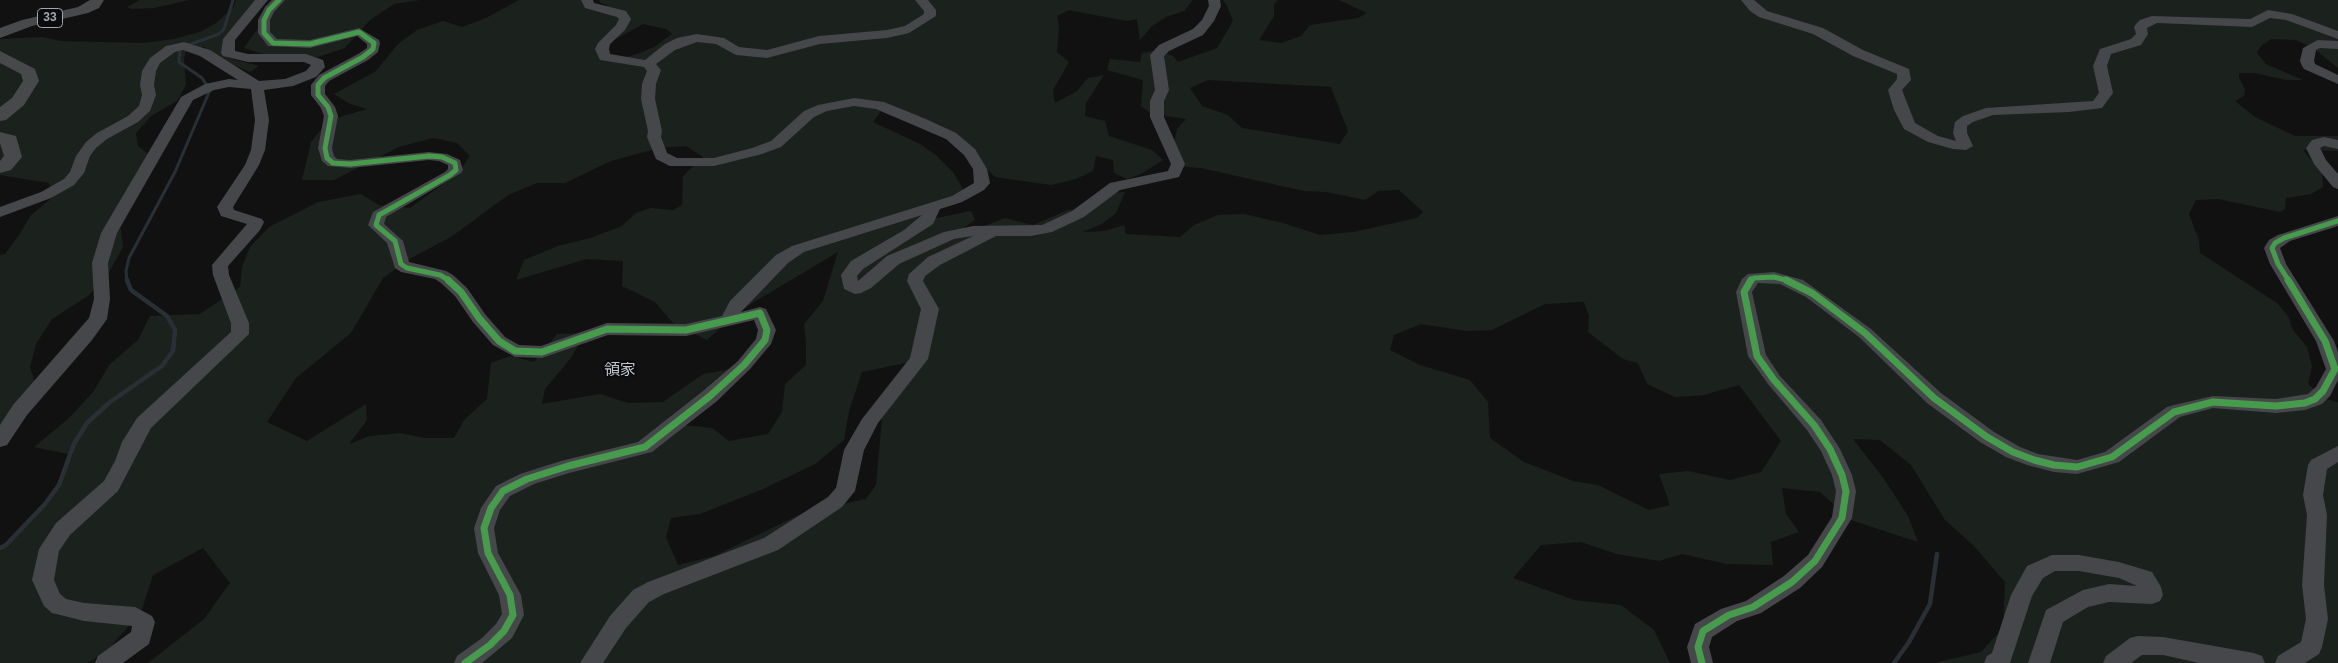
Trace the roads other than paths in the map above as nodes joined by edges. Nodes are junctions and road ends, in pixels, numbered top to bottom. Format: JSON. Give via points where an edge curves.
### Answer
{"nodes":[{"id":1,"x":97,"y":0,"type":"edge"},
{"id":2,"x":262,"y":0,"type":"edge"},
{"id":3,"x":279,"y":0,"type":"edge"},
{"id":4,"x":587,"y":0,"type":"edge"},
{"id":5,"x":921,"y":0,"type":"edge"},
{"id":6,"x":1214,"y":0,"type":"edge"},
{"id":7,"x":1747,"y":0,"type":"edge"},
{"id":8,"x":0,"y":33,"type":"edge"},
{"id":9,"x":2338,"y":34,"type":"edge"},
{"id":10,"x":2338,"y":45,"type":"edge"},
{"id":11,"x":0,"y":56,"type":"edge"},
{"id":12,"x":648,"y":64,"type":"junction"},
{"id":13,"x":2338,"y":80,"type":"edge"},
{"id":14,"x":257,"y":86,"type":"junction"},
{"id":15,"x":0,"y":116,"type":"edge"},
{"id":16,"x":0,"y":136,"type":"edge"},
{"id":17,"x":2338,"y":145,"type":"edge"},
{"id":18,"x":0,"y":168,"type":"edge"},
{"id":19,"x":2338,"y":184,"type":"edge"},
{"id":20,"x":933,"y":207,"type":"junction"},
{"id":21,"x":0,"y":212,"type":"edge"},
{"id":22,"x":2338,"y":221,"type":"edge"},
{"id":23,"x":994,"y":232,"type":"junction"},
{"id":24,"x":728,"y":322,"type":"junction"},
{"id":25,"x":0,"y":440,"type":"edge"},
{"id":26,"x":2338,"y":453,"type":"edge"},
{"id":27,"x":106,"y":663,"type":"edge"},
{"id":28,"x":465,"y":663,"type":"edge"},
{"id":29,"x":591,"y":663,"type":"edge"},
{"id":30,"x":1702,"y":663,"type":"edge"},
{"id":31,"x":1995,"y":663,"type":"edge"},
{"id":32,"x":2039,"y":663,"type":"edge"},
{"id":33,"x":2114,"y":663,"type":"edge"},
{"id":34,"x":2254,"y":663,"type":"edge"},
{"id":35,"x":2286,"y":663,"type":"edge"}],
"edges":[{"from":1,"to":8,"type":"main road","number":"33","via":[[83,10]]},
{"from":2,"to":14,"type":"street","via":[[228,39],[228,52],[248,58],[306,58],[318,63],[318,67],[311,74],[294,81]]},
{"from":3,"to":24,"type":"street","via":[[264,20],[264,33],[273,43],[310,44],[359,32],[374,43],[373,49],[324,78],[318,85],[318,95],[331,116],[325,148],[332,163],[429,156],[455,163],[456,170],[450,176],[380,215],[376,225],[395,241],[401,264],[448,279],[462,292],[499,341],[515,351],[542,352],[608,328],[686,330]]},
{"from":4,"to":12,"type":"street","via":[[589,5],[622,14],[625,19],[604,43],[605,57]]},
{"from":5,"to":12,"type":"street","via":[[930,10],[930,16],[910,29],[819,40],[767,54],[736,51],[718,41],[682,40]]},
{"from":6,"to":23,"type":"street","via":[[1215,6],[1208,21],[1198,32],[1164,48],[1157,55],[1162,90],[1157,101],[1157,117],[1178,164],[1174,174],[1115,186],[1078,214],[1046,228]]},
{"from":7,"to":9,"type":"street","via":[[1763,14],[1818,30],[1858,53],[1904,72],[1904,80],[1895,90],[1909,126],[1933,138],[1966,146],[1960,124],[1991,111],[2097,105],[2106,93],[2100,66],[2106,52],[2136,42],[2142,34],[2140,27],[2156,19],[2252,23],[2268,14],[2288,17]]},
{"from":10,"to":13,"type":"street","via":[[2318,44],[2310,48],[2307,61],[2309,66]]},
{"from":11,"to":15,"type":"main road","via":[[29,72],[31,81],[18,101]]},
{"from":12,"to":20,"type":"street","via":[[654,70],[648,99],[654,137],[661,156],[676,163],[698,163],[749,153],[776,144],[809,114],[823,108],[868,102],[929,125],[951,136],[970,152],[980,169],[982,183],[957,199]]},
{"from":14,"to":21,"type":"street","via":[[205,53],[184,46],[171,49],[155,61],[149,71],[145,108],[91,145],[69,182],[46,195]]},
{"from":14,"to":25,"type":"street","via":[[229,83],[188,97],[109,233],[100,263],[102,299],[98,319],[20,410]]},
{"from":14,"to":27,"type":"street","via":[[262,120],[258,150],[252,166],[226,206],[227,213],[256,222],[220,265],[240,323],[240,334],[144,423],[111,486],[63,530],[49,549],[43,580],[52,600],[60,607],[135,616],[144,622],[141,637]]},
{"from":16,"to":18,"type":"main road","via":[[10,140],[13,157]]},
{"from":17,"to":19,"type":"street","via":[[2324,141],[2312,148]]},
{"from":20,"to":23,"type":"street","via":[[927,221],[857,265],[849,275],[850,285],[855,289],[865,284],[893,260],[950,235]]},
{"from":20,"to":24,"type":"street","via":[[798,248],[782,259],[736,305]]},
{"from":22,"to":30,"type":"street","via":[[2299,231],[2275,243],[2272,248],[2278,264],[2325,341],[2335,369],[2315,399],[2276,406],[2214,402],[2174,412],[2112,457],[2077,467],[2034,460],[1987,437],[1934,398],[1865,332],[1820,299],[1791,282],[1774,277],[1754,278],[1744,292],[1757,356],[1830,449],[1846,491],[1842,518],[1815,561],[1792,582],[1753,607],[1729,615],[1703,631],[1698,647]]},
{"from":23,"to":29,"type":"street","via":[[934,261],[917,274],[915,280],[930,309],[919,359],[871,418],[854,450],[845,491],[835,502],[771,544],[641,596],[618,622]]},
{"from":24,"to":28,"type":"street","via":[[760,313],[767,330],[765,340],[744,365],[658,438],[645,447],[527,479],[504,491],[491,508],[484,528],[488,553],[510,595],[513,615],[504,631]]},
{"from":26,"to":35,"type":"street","via":[[2318,465],[2313,495],[2317,515],[2313,585],[2317,619],[2311,647]]},
{"from":31,"to":32,"type":"street","via":[[2001,659],[2022,595],[2035,572],[2052,563],[2079,563],[2144,578],[2152,595],[2109,593],[2084,599],[2054,616]]},
{"from":33,"to":34,"type":"street","via":[[2138,645],[2163,646],[2235,662]]}]}
